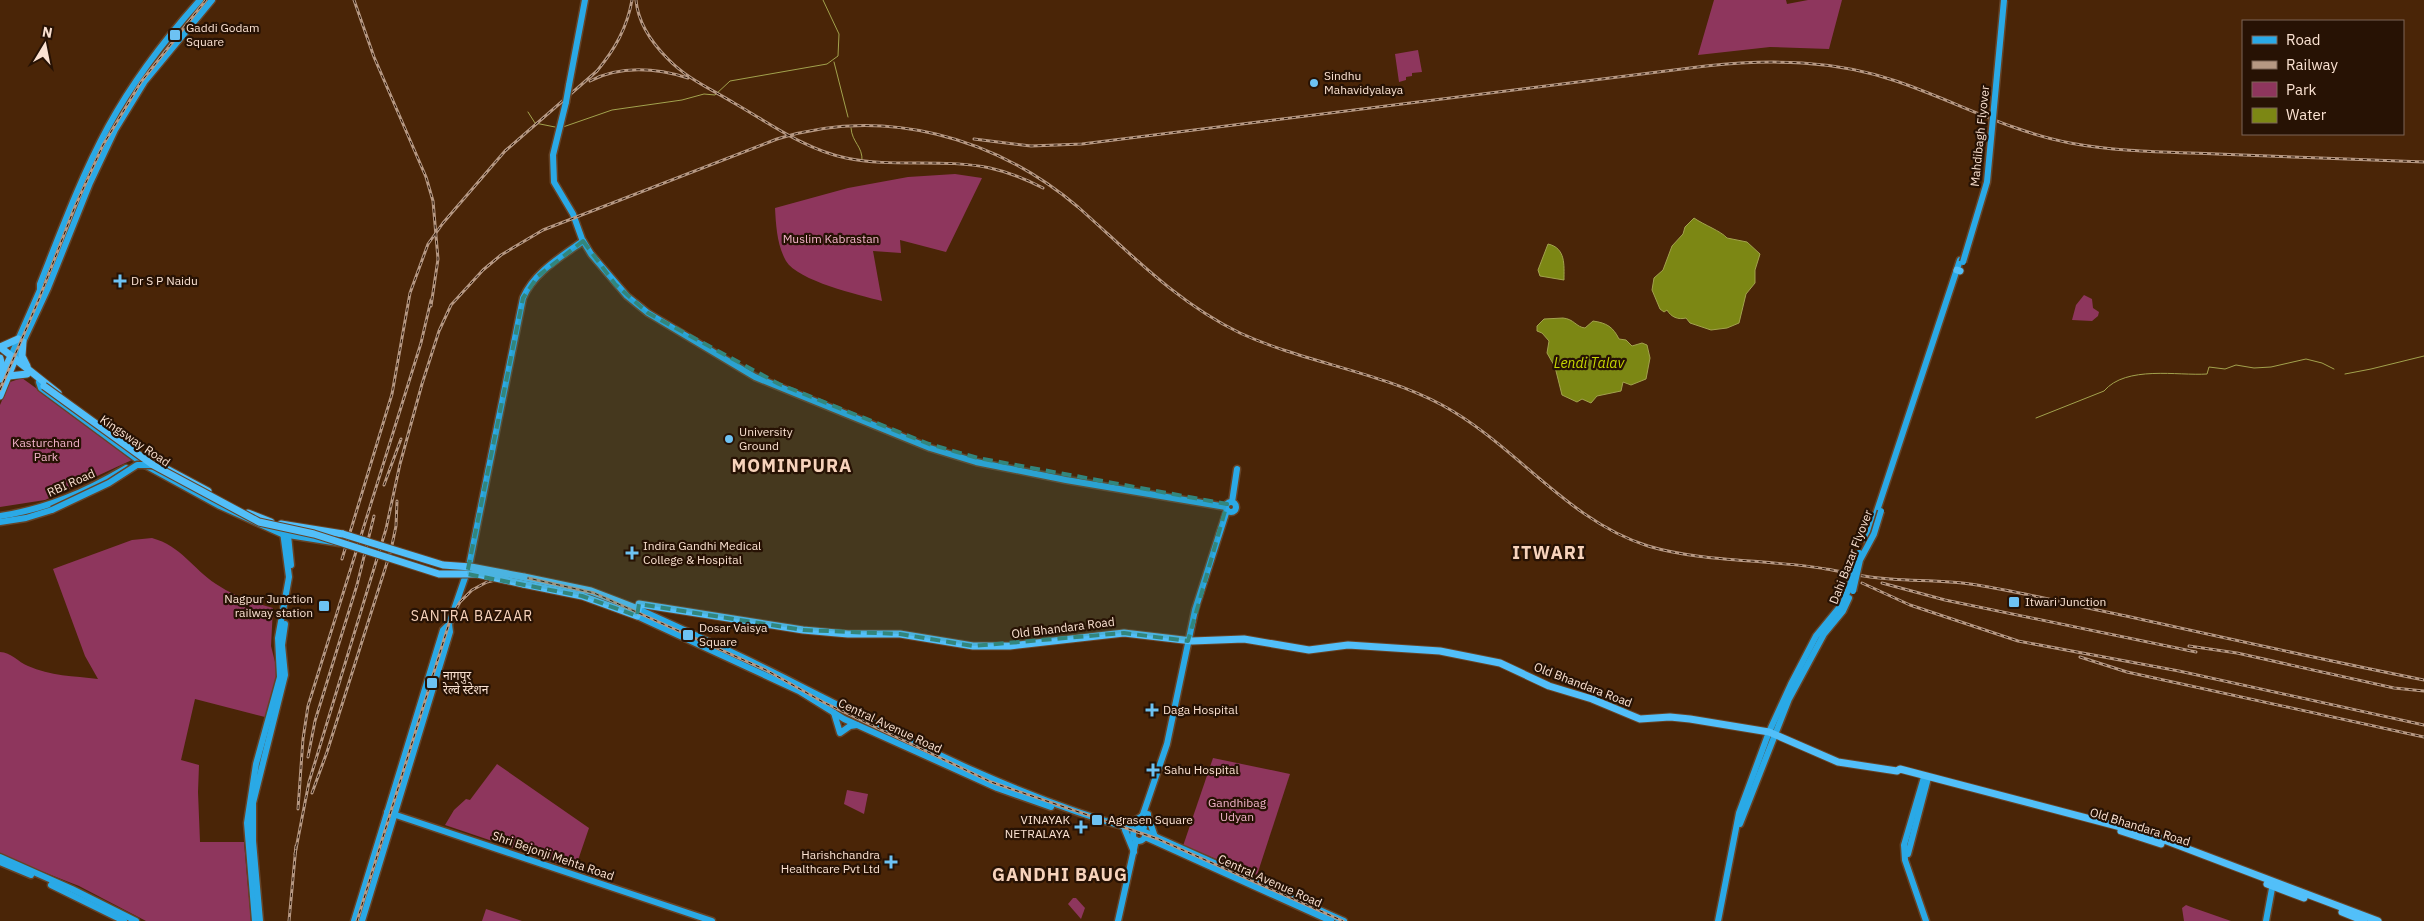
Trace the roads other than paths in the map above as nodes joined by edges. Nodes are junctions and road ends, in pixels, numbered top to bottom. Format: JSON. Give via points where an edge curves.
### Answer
{"nodes":[{"id":1,"x":201,"y":0,"type":"edge"},
{"id":2,"x":211,"y":0,"type":"edge"},
{"id":3,"x":585,"y":0,"type":"edge"},
{"id":4,"x":2002,"y":0,"type":"edge"},
{"id":5,"x":583,"y":242,"type":"junction"},
{"id":6,"x":1958,"y":270,"type":"joint"},
{"id":7,"x":42,"y":291,"type":"junction"},
{"id":8,"x":20,"y":340,"type":"junction"},
{"id":9,"x":0,"y":347,"type":"edge"},
{"id":10,"x":0,"y":352,"type":"edge"},
{"id":11,"x":0,"y":358,"type":"edge"},
{"id":12,"x":12,"y":359,"type":"junction"},
{"id":13,"x":28,"y":371,"type":"junction"},
{"id":14,"x":6,"y":374,"type":"junction"},
{"id":15,"x":0,"y":379,"type":"edge"},
{"id":16,"x":42,"y":384,"type":"junction"},
{"id":17,"x":0,"y":396,"type":"edge"},
{"id":18,"x":143,"y":459,"type":"junction"},
{"id":19,"x":153,"y":465,"type":"junction"},
{"id":20,"x":1237,"y":471,"type":"dead end"},
{"id":21,"x":1228,"y":506,"type":"junction"},
{"id":22,"x":0,"y":516,"type":"edge"},
{"id":23,"x":0,"y":522,"type":"edge"},
{"id":24,"x":288,"y":525,"type":"junction"},
{"id":25,"x":285,"y":536,"type":"junction"},
{"id":26,"x":342,"y":542,"type":"junction"},
{"id":27,"x":523,"y":581,"type":"junction"},
{"id":28,"x":638,"y":610,"type":"junction"},
{"id":29,"x":449,"y":624,"type":"junction"},
{"id":30,"x":1190,"y":641,"type":"junction"},
{"id":31,"x":834,"y":713,"type":"junction"},
{"id":32,"x":857,"y":725,"type":"junction"},
{"id":33,"x":1772,"y":733,"type":"junction"},
{"id":34,"x":1925,"y":779,"type":"junction"},
{"id":35,"x":387,"y":812,"type":"junction"},
{"id":36,"x":395,"y":815,"type":"junction"},
{"id":37,"x":1146,"y":815,"type":"junction"},
{"id":38,"x":1125,"y":829,"type":"junction"},
{"id":39,"x":1142,"y":836,"type":"junction"},
{"id":40,"x":1134,"y":853,"type":"junction"},
{"id":41,"x":0,"y":857,"type":"edge"},
{"id":42,"x":373,"y":860,"type":"junction"},
{"id":43,"x":0,"y":862,"type":"edge"},
{"id":44,"x":380,"y":862,"type":"junction"},
{"id":45,"x":1132,"y":872,"type":"junction"},
{"id":46,"x":2274,"y":885,"type":"junction"},
{"id":47,"x":1264,"y":887,"type":"junction"},
{"id":48,"x":2340,"y":909,"type":"junction"},
{"id":49,"x":124,"y":921,"type":"edge"},
{"id":50,"x":136,"y":921,"type":"edge"},
{"id":51,"x":255,"y":921,"type":"edge"},
{"id":52,"x":260,"y":921,"type":"edge"},
{"id":53,"x":354,"y":921,"type":"edge"},
{"id":54,"x":362,"y":921,"type":"edge"},
{"id":55,"x":711,"y":921,"type":"edge"},
{"id":56,"x":1119,"y":921,"type":"edge"},
{"id":57,"x":1331,"y":921,"type":"edge"},
{"id":58,"x":1344,"y":921,"type":"edge"},
{"id":59,"x":1719,"y":921,"type":"edge"},
{"id":60,"x":1928,"y":921,"type":"edge"},
{"id":61,"x":2267,"y":921,"type":"edge"},
{"id":62,"x":2365,"y":921,"type":"edge"},
{"id":63,"x":2378,"y":921,"type":"edge"}],
"edges":[{"from":1,"to":7,"type":"main road","via":[[139,79],[102,140]]},
{"from":2,"to":7,"type":"main road","via":[[143,81],[114,130]]},
{"from":3,"to":5,"type":"main road","bridge":true,"via":[[553,155],[554,182],[572,213]]},
{"from":4,"to":6,"type":"main road","name":"Mahdibagh Flyover","bridge":true,"via":[[1983,182]]},
{"from":5,"to":21,"type":"main road","via":[[630,294],[650,310],[757,375],[929,444],[978,458]]},
{"from":5,"to":29,"type":"main road","via":[[538,276],[528,287],[524,298],[469,566]]},
{"from":6,"to":33,"type":"main road","name":"Dahi Bazar Flyover","bridge":true,"via":[[1872,530],[1855,561],[1843,603],[1828,625]]},
{"from":7,"to":8,"type":"main road"},
{"from":8,"to":9,"type":"highway"},
{"from":8,"to":12,"type":"main road"},
{"from":8,"to":13,"type":"highway"},
{"from":9,"to":12,"type":"highway"},
{"from":10,"to":12,"type":"highway"},
{"from":11,"to":14,"type":"highway"},
{"from":12,"to":13,"type":"highway","name":"Kingsway Road"},
{"from":12,"to":14,"type":"highway"},
{"from":13,"to":14,"type":"highway"},
{"from":13,"to":16,"type":"highway","name":"Kingsway Road"},
{"from":13,"to":18,"type":"highway"},
{"from":14,"to":15,"type":"highway"},
{"from":14,"to":17,"type":"highway"},
{"from":16,"to":18,"type":"main road","name":"Kingsway Road","via":[[41,388]]},
{"from":16,"to":19,"type":"highway","bridge":true},
{"from":18,"to":22,"type":"main road","name":"RBI Road","via":[[94,487],[41,509]]},
{"from":18,"to":24,"type":"highway","via":[[236,507]]},
{"from":18,"to":25,"type":"main road","name":"Kingsway Road","via":[[220,506]]},
{"from":19,"to":23,"type":"main road","bridge":true,"via":[[138,466],[52,510]]},
{"from":19,"to":26,"type":"highway","bridge":true,"via":[[260,522]]},
{"from":20,"to":21,"type":"main road"},
{"from":21,"to":30,"type":"main road"},
{"from":24,"to":25,"type":"main road"},
{"from":24,"to":27,"type":"highway","bridge":true,"via":[[343,534],[443,564],[471,567]]},
{"from":25,"to":26,"type":"main road","name":"Kingsway Road","via":[[334,544]]},
{"from":25,"to":51,"type":"main road","via":[[289,578],[278,638],[280,678],[256,764],[247,823]]},
{"from":25,"to":52,"type":"main road","via":[[293,577],[282,644],[285,675],[253,803]]},
{"from":26,"to":27,"type":"highway","bridge":true,"via":[[439,574],[477,574]]},
{"from":27,"to":28,"type":"highway","name":"Central Avenue Road","via":[[587,594]]},
{"from":28,"to":30,"type":"highway","name":"Old Bhandara Road","via":[[848,634],[900,634],[973,646],[1010,646],[1124,633]]},
{"from":28,"to":31,"type":"main road","name":"Central Avenue Road","via":[[798,691]]},
{"from":28,"to":38,"type":"main road","name":"Central Avenue Road","via":[[983,777]]},
{"from":29,"to":35,"type":"main road","via":[[443,630]]},
{"from":29,"to":36,"type":"main road","via":[[448,639]]},
{"from":30,"to":33,"type":"highway","name":"Old Bhandara Road","via":[[1244,640],[1309,650],[1348,645],[1440,651],[1500,663],[1549,686],[1640,719],[1690,719]]},
{"from":30,"to":37,"type":"main road","via":[[1167,744]]},
{"from":31,"to":32,"type":"main road","name":"Central Avenue Road"},
{"from":31,"to":32,"type":"main road","via":[[840,733]]},
{"from":32,"to":38,"type":"main road","name":"Central Avenue Road","via":[[1008,793]]},
{"from":33,"to":34,"type":"highway","name":"Old Bhandara Road","via":[[1838,762]]},
{"from":33,"to":59,"type":"main road","name":"Dahi Bazar Flyover","via":[[1739,822]]},
{"from":34,"to":46,"type":"highway","name":"Old Bhandara Road","via":[[2089,820]]},
{"from":34,"to":60,"type":"main road","via":[[1908,854]]},
{"from":35,"to":36,"type":"main road","name":"Shri Bejonji Mehta Road"},
{"from":35,"to":42,"type":"main road"},
{"from":36,"to":44,"type":"main road"},
{"from":36,"to":55,"type":"main road","name":"Shri Bejonji Mehta Road"},
{"from":37,"to":38,"type":"main road"},
{"from":37,"to":39,"type":"main road"},
{"from":37,"to":39,"type":"main road"},
{"from":38,"to":39,"type":"main road","name":"Central Avenue Road"},
{"from":38,"to":40,"type":"main road"},
{"from":39,"to":40,"type":"main road"},
{"from":39,"to":45,"type":"main road"},
{"from":39,"to":47,"type":"main road","name":"Central Avenue Road"},
{"from":40,"to":45,"type":"main road"},
{"from":41,"to":50,"type":"main road"},
{"from":42,"to":44,"type":"main road"},
{"from":42,"to":53,"type":"main road"},
{"from":43,"to":49,"type":"main road"},
{"from":44,"to":54,"type":"main road"},
{"from":45,"to":56,"type":"main road"},
{"from":46,"to":48,"type":"highway","name":"Old Bhandara Road"},
{"from":46,"to":61,"type":"main road"},
{"from":47,"to":57,"type":"main road","name":"Central Avenue Road"},
{"from":47,"to":58,"type":"main road"},
{"from":48,"to":62,"type":"highway","name":"Old Bhandara Road"},
{"from":48,"to":63,"type":"highway"}]}
